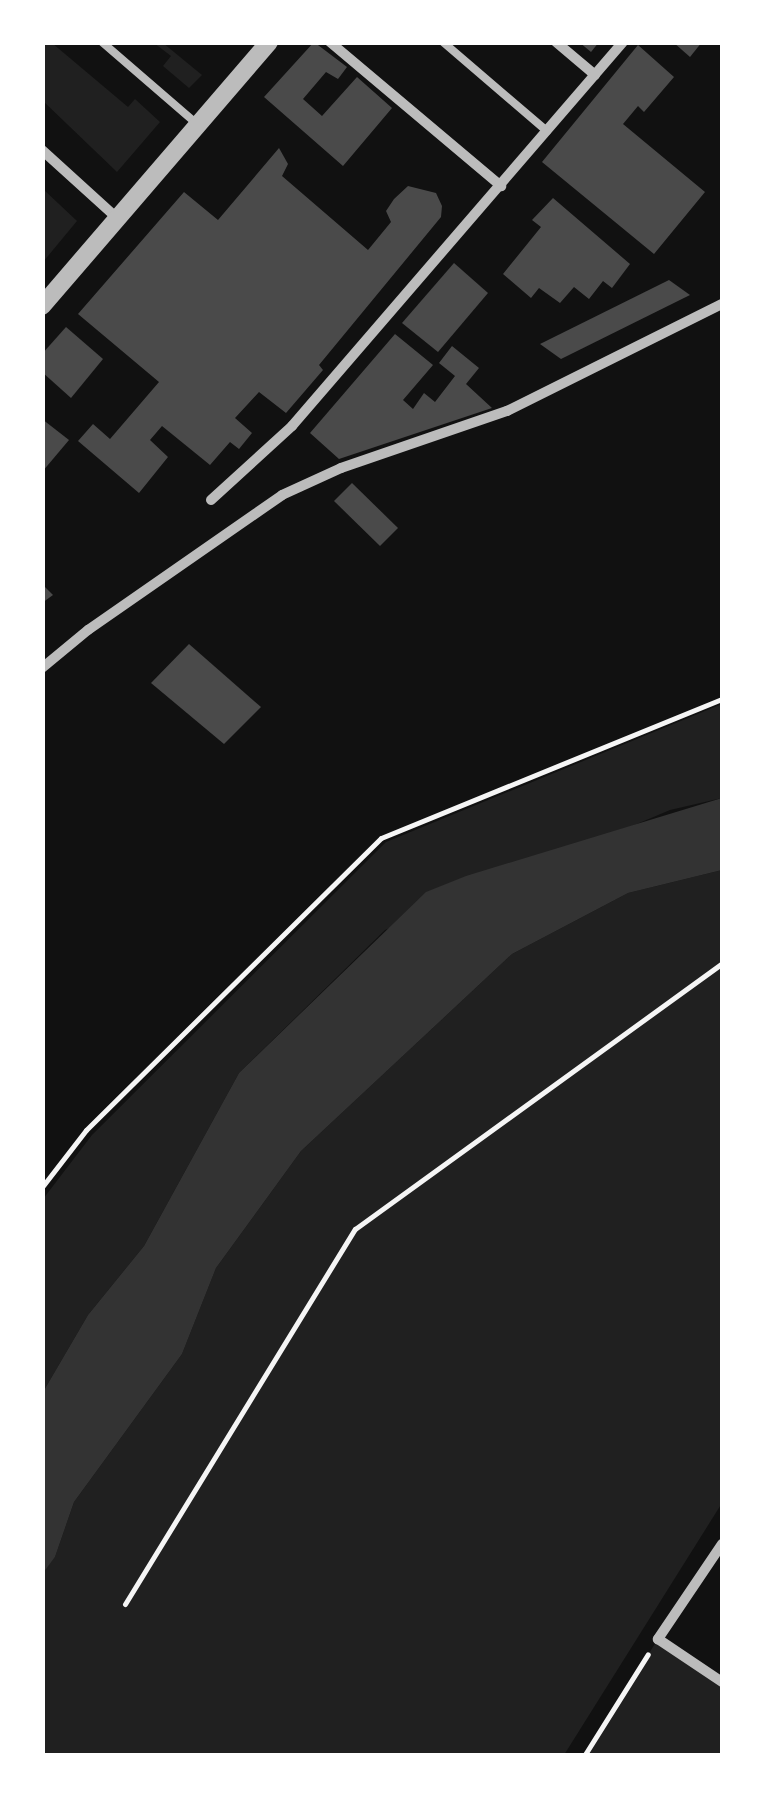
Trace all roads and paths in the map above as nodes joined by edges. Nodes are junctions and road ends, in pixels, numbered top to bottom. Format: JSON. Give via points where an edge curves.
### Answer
{"nodes":[{"id":1,"x":102,"y":42,"type":"edge"},
{"id":2,"x":269,"y":42,"type":"edge"},
{"id":3,"x":330,"y":42,"type":"edge"},
{"id":4,"x":443,"y":42,"type":"edge"},
{"id":5,"x":556,"y":42,"type":"edge"},
{"id":6,"x":623,"y":42,"type":"edge"},
{"id":7,"x":595,"y":75,"type":"junction"},
{"id":8,"x":198,"y":125,"type":"junction"},
{"id":9,"x":548,"y":132,"type":"junction"},
{"id":10,"x":42,"y":150,"type":"edge"},
{"id":11,"x":501,"y":186,"type":"junction"},
{"id":12,"x":117,"y":218,"type":"junction"},
{"id":13,"x":722,"y":304,"type":"edge"},
{"id":14,"x":42,"y":306,"type":"edge"},
{"id":15,"x":211,"y":500,"type":"dead end"},
{"id":16,"x":42,"y":668,"type":"edge"},
{"id":17,"x":722,"y":699,"type":"edge"},
{"id":18,"x":722,"y":963,"type":"edge"},
{"id":19,"x":42,"y":1187,"type":"edge"},
{"id":20,"x":722,"y":1544,"type":"edge"},
{"id":21,"x":711,"y":1562,"type":"junction"},
{"id":22,"x":722,"y":1569,"type":"edge"},
{"id":23,"x":125,"y":1604,"type":"dead end"},
{"id":24,"x":658,"y":1639,"type":"junction"},
{"id":25,"x":722,"y":1682,"type":"edge"},
{"id":26,"x":584,"y":1756,"type":"edge"}],
"edges":[{"from":1,"to":8,"type":"lane"},
{"from":2,"to":8,"type":"street"},
{"from":3,"to":11,"type":"street"},
{"from":4,"to":9,"type":"lane"},
{"from":5,"to":7,"type":"street"},
{"from":6,"to":7,"type":"street"},
{"from":7,"to":9,"type":"street"},
{"from":8,"to":12,"type":"street"},
{"from":9,"to":11,"type":"street"},
{"from":10,"to":12,"type":"street"},
{"from":11,"to":15,"type":"street","via":[[292,426]]},
{"from":12,"to":14,"type":"street"},
{"from":13,"to":16,"type":"street","via":[[507,411],[282,495]]},
{"from":17,"to":19,"type":"path","via":[[381,838],[86,1130]]},
{"from":18,"to":23,"type":"path","via":[[355,1230]]},
{"from":20,"to":21,"type":"street"},
{"from":21,"to":22,"type":"street"},
{"from":21,"to":24,"type":"street"},
{"from":24,"to":25,"type":"street"},
{"from":24,"to":26,"type":"path"}]}
